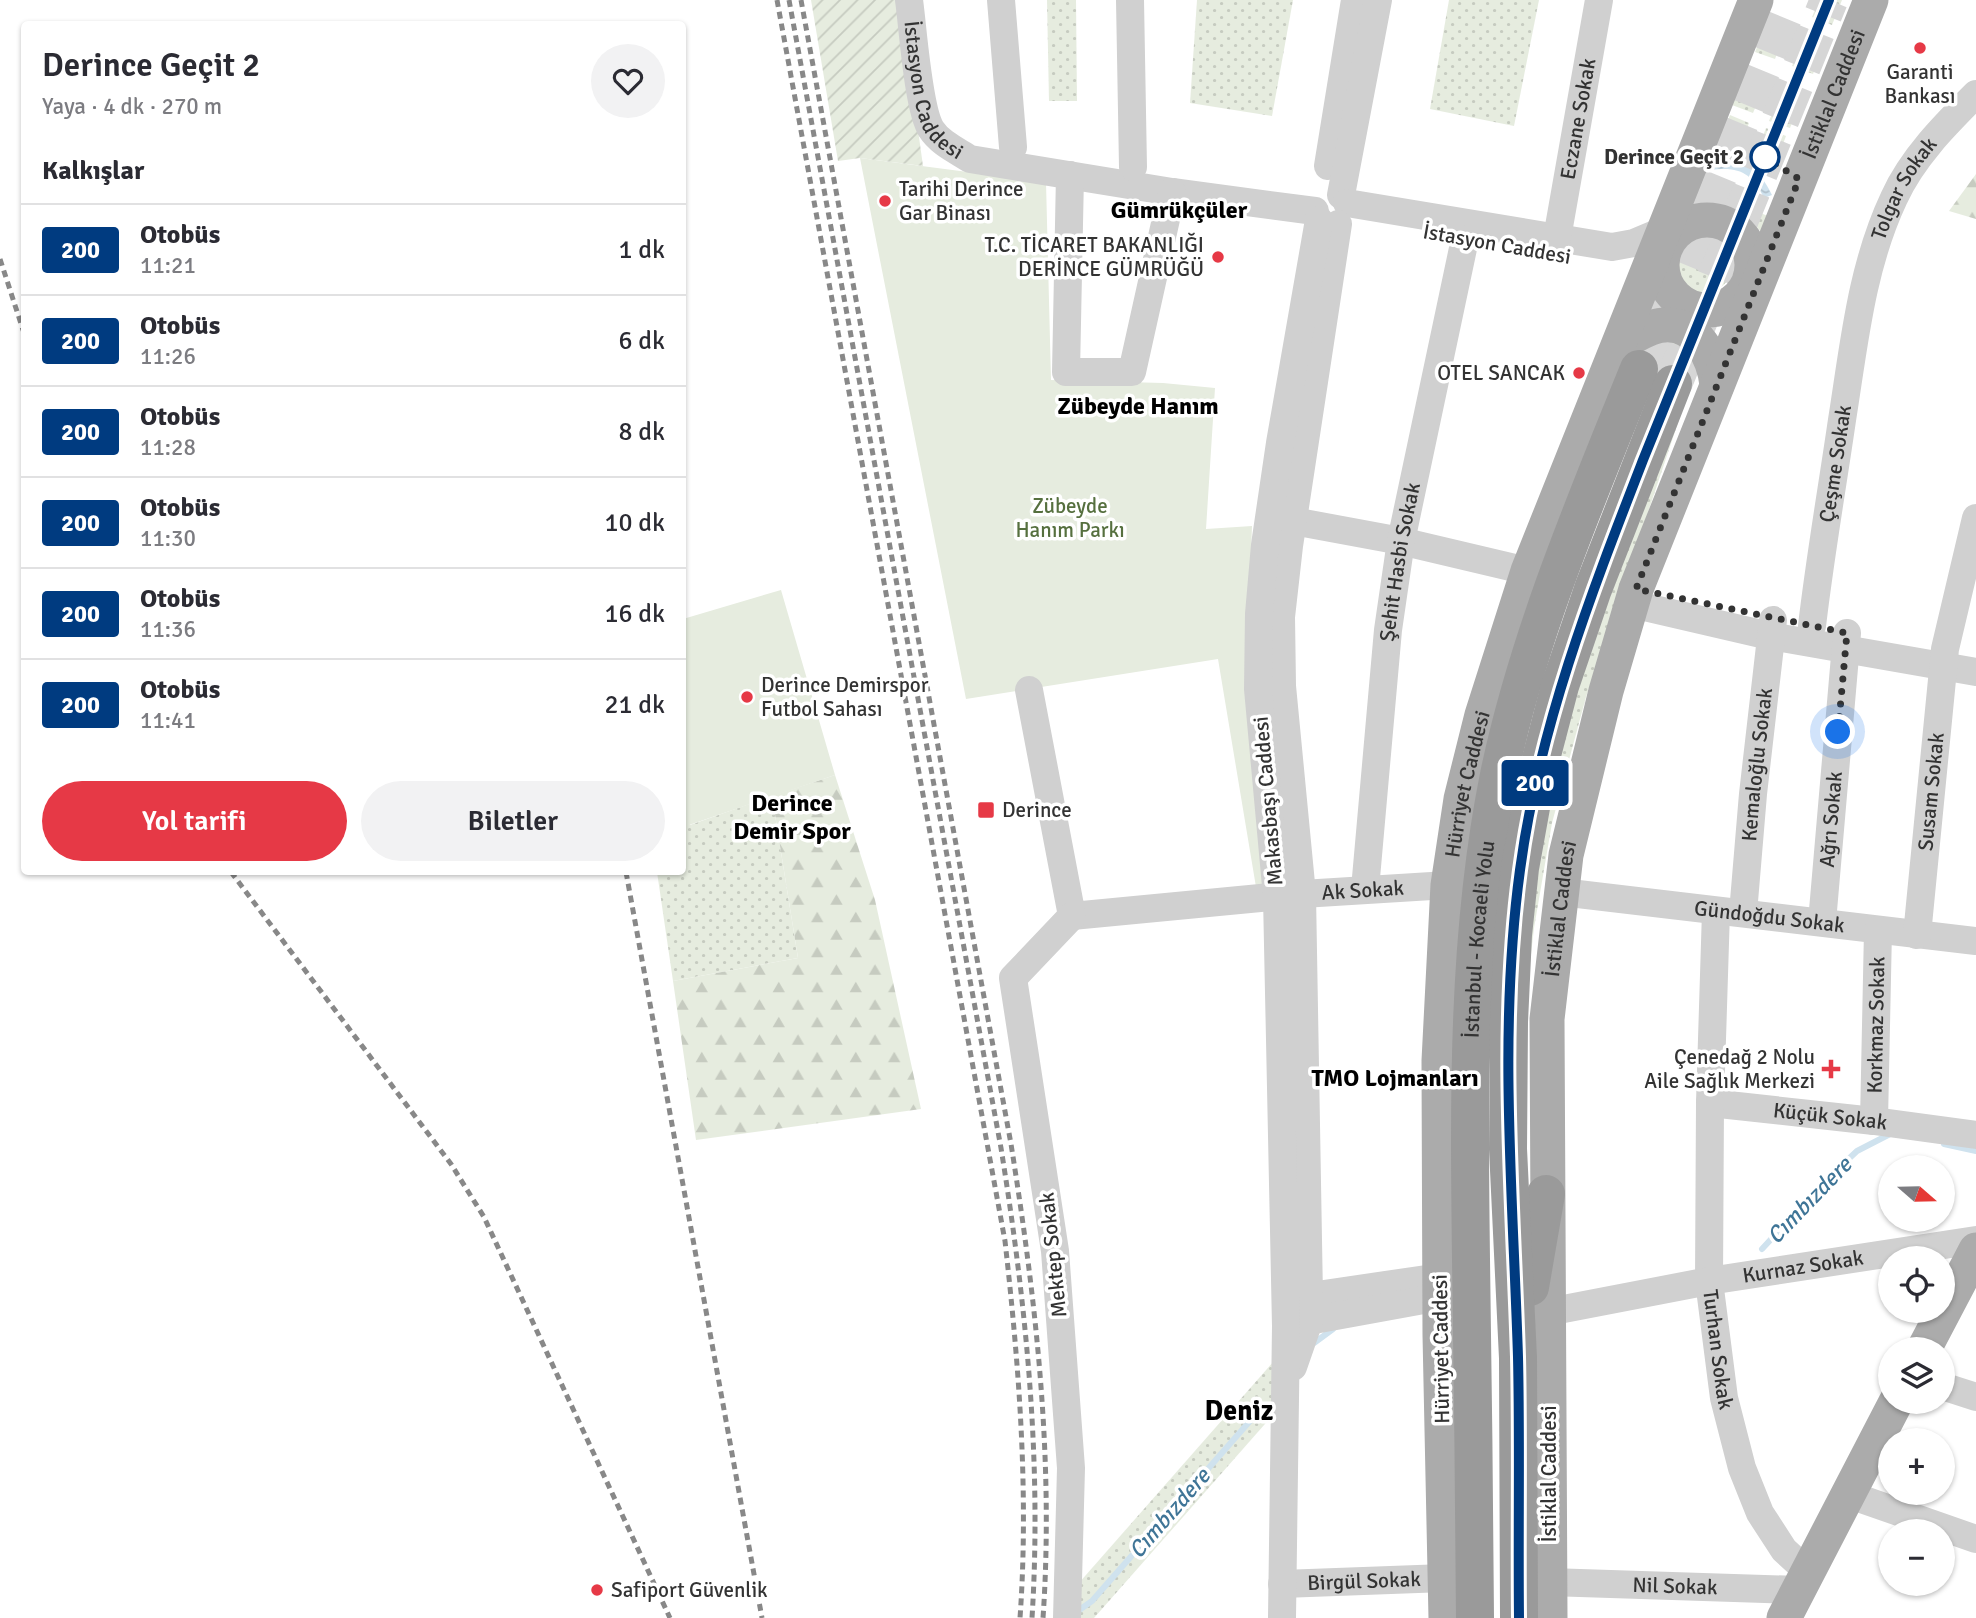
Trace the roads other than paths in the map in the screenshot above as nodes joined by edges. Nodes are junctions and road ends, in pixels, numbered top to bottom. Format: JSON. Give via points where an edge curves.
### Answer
{"nodes":[{"id":1,"x":909,"y":0,"type":"edge"},
{"id":2,"x":925,"y":0,"type":"edge"},
{"id":3,"x":1001,"y":0,"type":"edge"},
{"id":4,"x":1130,"y":0,"type":"edge"},
{"id":5,"x":1356,"y":0,"type":"edge"},
{"id":6,"x":1378,"y":0,"type":"edge"},
{"id":7,"x":1599,"y":0,"type":"edge"},
{"id":8,"x":1756,"y":0,"type":"edge"},
{"id":9,"x":1871,"y":0,"type":"edge"},
{"id":10,"x":1976,"y":94,"type":"edge"},
{"id":11,"x":1013,"y":147,"type":"junction"},
{"id":12,"x":1133,"y":167,"type":"junction"},
{"id":13,"x":1070,"y":175,"type":"junction"},
{"id":14,"x":1172,"y":192,"type":"junction"},
{"id":15,"x":1331,"y":208,"type":"junction"},
{"id":16,"x":1557,"y":238,"type":"junction"},
{"id":17,"x":1465,"y":239,"type":"junction"},
{"id":18,"x":1658,"y":253,"type":"junction"},
{"id":19,"x":1755,"y":280,"type":"junction"},
{"id":20,"x":1861,"y":300,"type":"joint"},
{"id":21,"x":1644,"y":366,"type":"junction"},
{"id":22,"x":1717,"y":385,"type":"junction"},
{"id":23,"x":1976,"y":518,"type":"edge"},
{"id":24,"x":1281,"y":521,"type":"junction"},
{"id":25,"x":1401,"y":541,"type":"junction"},
{"id":26,"x":1528,"y":571,"type":"junction"},
{"id":27,"x":1634,"y":596,"type":"junction"},
{"id":28,"x":1812,"y":626,"type":"junction"},
{"id":29,"x":1771,"y":627,"type":"junction"},
{"id":30,"x":1846,"y":641,"type":"junction"},
{"id":31,"x":1976,"y":654,"type":"edge"},
{"id":32,"x":1944,"y":658,"type":"junction"},
{"id":33,"x":1976,"y":672,"type":"edge"},
{"id":34,"x":1029,"y":690,"type":"dead end"},
{"id":35,"x":1448,"y":885,"type":"junction"},
{"id":36,"x":1364,"y":890,"type":"junction"},
{"id":37,"x":1562,"y":892,"type":"junction"},
{"id":38,"x":1289,"y":895,"type":"junction"},
{"id":39,"x":1729,"y":912,"type":"junction"},
{"id":40,"x":1072,"y":916,"type":"junction"},
{"id":41,"x":1822,"y":922,"type":"junction"},
{"id":42,"x":1878,"y":930,"type":"junction"},
{"id":43,"x":1917,"y":936,"type":"junction"},
{"id":44,"x":1976,"y":942,"type":"edge"},
{"id":45,"x":1710,"y":1103,"type":"junction"},
{"id":46,"x":1874,"y":1121,"type":"junction"},
{"id":47,"x":1976,"y":1135,"type":"edge"},
{"id":48,"x":1546,"y":1194,"type":"junction"},
{"id":49,"x":1976,"y":1240,"type":"edge"},
{"id":50,"x":1976,"y":1250,"type":"edge"},
{"id":51,"x":1709,"y":1281,"type":"junction"},
{"id":52,"x":1440,"y":1287,"type":"junction"},
{"id":53,"x":1297,"y":1311,"type":"junction"},
{"id":54,"x":1548,"y":1312,"type":"junction"},
{"id":55,"x":1930,"y":1337,"type":"edge"},
{"id":56,"x":1518,"y":1358,"type":"junction"},
{"id":57,"x":1955,"y":1390,"type":"edge"},
{"id":58,"x":1976,"y":1397,"type":"edge"},
{"id":59,"x":1890,"y":1414,"type":"edge"},
{"id":60,"x":1847,"y":1494,"type":"junction"},
{"id":61,"x":1474,"y":1507,"type":"junction"},
{"id":62,"x":1976,"y":1539,"type":"edge"},
{"id":63,"x":1445,"y":1578,"type":"junction"},
{"id":64,"x":1549,"y":1582,"type":"junction"},
{"id":65,"x":1282,"y":1584,"type":"junction"},
{"id":66,"x":1797,"y":1593,"type":"edge"},
{"id":67,"x":1067,"y":1618,"type":"edge"},
{"id":68,"x":1282,"y":1618,"type":"edge"},
{"id":69,"x":1446,"y":1618,"type":"edge"},
{"id":70,"x":1451,"y":1618,"type":"edge"},
{"id":71,"x":1475,"y":1618,"type":"edge"},
{"id":72,"x":1519,"y":1618,"type":"edge"},
{"id":73,"x":1550,"y":1618,"type":"edge"}],
"edges":[{"from":1,"to":13,"type":"street","name":"İstasyon Caddesi","via":[[922,99],[930,127],[943,143],[970,159]]},
{"from":2,"to":11,"type":"street","name":"İstasyon Caddesi","via":[[938,102],[950,129],[971,140]]},
{"from":3,"to":11,"type":"street"},
{"from":4,"to":12,"type":"street"},
{"from":5,"to":15,"type":"street","name":"Makasbaşı Caddesi"},
{"from":6,"to":15,"type":"street","name":"Makasbaşı Caddesi"},
{"from":7,"to":16,"type":"street","name":"Eczane Sokak"},
{"from":8,"to":18,"type":"main road","name":"Hürriyet Caddesi"},
{"from":9,"to":19,"type":"main road","name":"İstiklal Caddesi"},
{"from":10,"to":20,"type":"street","name":"Tolgar Sokak","via":[[1928,144],[1894,196]]},
{"from":11,"to":12,"type":"street","name":"İstasyon Caddesi"},
{"from":12,"to":15,"type":"street","name":"İstasyon Caddesi"},
{"from":13,"to":14,"type":"street","name":"İstasyon Caddesi"},
{"from":13,"to":14,"type":"street","via":[[1066,372],[1132,372]]},
{"from":14,"to":15,"type":"street","name":"İstasyon Caddesi"},
{"from":15,"to":16,"type":"street"},
{"from":15,"to":17,"type":"street","name":"İstasyon Caddesi"},
{"from":15,"to":24,"type":"street","name":"Makasbaşı Caddesi"},
{"from":16,"to":18,"type":"street"},
{"from":17,"to":18,"type":"street","name":"İstasyon Caddesi","via":[[1615,263]]},
{"from":17,"to":25,"type":"street","name":"Şehit Hasbi Sokak"},
{"from":18,"to":19,"type":"main road","via":[[1665,282],[1679,299],[1698,309],[1726,306]]},
{"from":18,"to":19,"type":"main road","via":[[1681,228],[1694,222],[1724,223],[1747,243]]},
{"from":18,"to":21,"type":"main road","name":"Hürriyet Caddesi"},
{"from":19,"to":22,"type":"main road","name":"İstiklal Caddesi"},
{"from":20,"to":28,"type":"street","name":"Çeşme Sokak"},
{"from":21,"to":22,"type":"main road","via":[[1637,334],[1671,325],[1696,337],[1712,360]]},
{"from":21,"to":26,"type":"main road","name":"Hürriyet Caddesi"},
{"from":21,"to":56,"type":"highway","via":[[1593,590],[1537,774],[1520,868],[1513,935],[1508,1149]]},
{"from":21,"to":61,"type":"highway","name":"İstanbul - Kocaeli Yolu","via":[[1564,561],[1524,679],[1500,773],[1485,860],[1475,948],[1471,1057]]},
{"from":22,"to":27,"type":"main road","name":"İstiklal Caddesi"},
{"from":23,"to":32,"type":"street","name":"Susam Sokak"},
{"from":24,"to":25,"type":"street"},
{"from":24,"to":38,"type":"street","name":"Makasbaşı Caddesi"},
{"from":25,"to":26,"type":"street"},
{"from":25,"to":36,"type":"street","name":"Şehit Hasbi Sokak","via":[[1388,630]]},
{"from":26,"to":35,"type":"main road","name":"Hürriyet Caddesi","via":[[1482,715],[1461,799]]},
{"from":27,"to":29,"type":"street"},
{"from":27,"to":37,"type":"main road","name":"İstiklal Caddesi","via":[[1566,855]]},
{"from":28,"to":29,"type":"street"},
{"from":28,"to":30,"type":"street"},
{"from":29,"to":30,"type":"street"},
{"from":29,"to":39,"type":"street","name":"Kemaloğlu Sokak"},
{"from":30,"to":32,"type":"street"},
{"from":30,"to":41,"type":"street","name":"Ağrı Sokak"},
{"from":31,"to":32,"type":"street"},
{"from":32,"to":33,"type":"street"},
{"from":32,"to":43,"type":"street","name":"Susam Sokak"},
{"from":34,"to":40,"type":"street"},
{"from":35,"to":36,"type":"street","name":"Ak Sokak"},
{"from":35,"to":52,"type":"main road","name":"Hürriyet Caddesi","via":[[1439,1061]]},
{"from":36,"to":38,"type":"street","name":"Ak Sokak"},
{"from":37,"to":39,"type":"street","name":"Gündoğdu Sokak"},
{"from":37,"to":48,"type":"main road","name":"İstiklal Caddesi","via":[[1547,1019]]},
{"from":38,"to":40,"type":"street"},
{"from":38,"to":53,"type":"street","name":"Makasbaşı Caddesi"},
{"from":39,"to":41,"type":"street","name":"Gündoğdu Sokak"},
{"from":39,"to":45,"type":"street"},
{"from":40,"to":67,"type":"street","name":"Mektep Sokak","via":[[1013,978],[1055,1251],[1071,1468]]},
{"from":41,"to":42,"type":"street","name":"Gündoğdu Sokak"},
{"from":42,"to":43,"type":"street","name":"Gündoğdu Sokak"},
{"from":42,"to":46,"type":"street","name":"Korkmaz Sokak"},
{"from":43,"to":44,"type":"street","name":"Gündoğdu Sokak"},
{"from":45,"to":46,"type":"street","name":"Küçük Sokak"},
{"from":45,"to":51,"type":"street","name":"Turhan Sokak"},
{"from":46,"to":47,"type":"street","name":"Küçük Sokak"},
{"from":48,"to":54,"type":"main road","name":"İstiklal Caddesi"},
{"from":48,"to":56,"type":"highway"},
{"from":49,"to":51,"type":"street","name":"Kurnaz Sokak"},
{"from":50,"to":55,"type":"main road"},
{"from":51,"to":54,"type":"street","name":"Kurnaz Sokak"},
{"from":51,"to":66,"type":"street","name":"Turhan Sokak","via":[[1724,1398],[1742,1468],[1760,1513],[1784,1550]]},
{"from":52,"to":53,"type":"street"},
{"from":52,"to":63,"type":"main road","name":"Hürriyet Caddesi"},
{"from":53,"to":65,"type":"street","name":"Makasbaşı Caddesi","via":[[1286,1386]]},
{"from":54,"to":64,"type":"main road","name":"İstiklal Caddesi"},
{"from":56,"to":72,"type":"highway"},
{"from":57,"to":58,"type":"street"},
{"from":59,"to":60,"type":"main road"},
{"from":60,"to":62,"type":"street"},
{"from":60,"to":66,"type":"main road"},
{"from":61,"to":70,"type":"highway"},
{"from":61,"to":71,"type":"highway","name":"İstanbul - Kocaeli Yolu"},
{"from":63,"to":65,"type":"street","name":"Birgül Sokak"},
{"from":63,"to":69,"type":"main road","name":"Hürriyet Caddesi"},
{"from":64,"to":66,"type":"street","name":"Nil Sokak"},
{"from":64,"to":73,"type":"main road","name":"İstiklal Caddesi"},
{"from":65,"to":68,"type":"street","name":"Makasbaşı Caddesi"}]}
